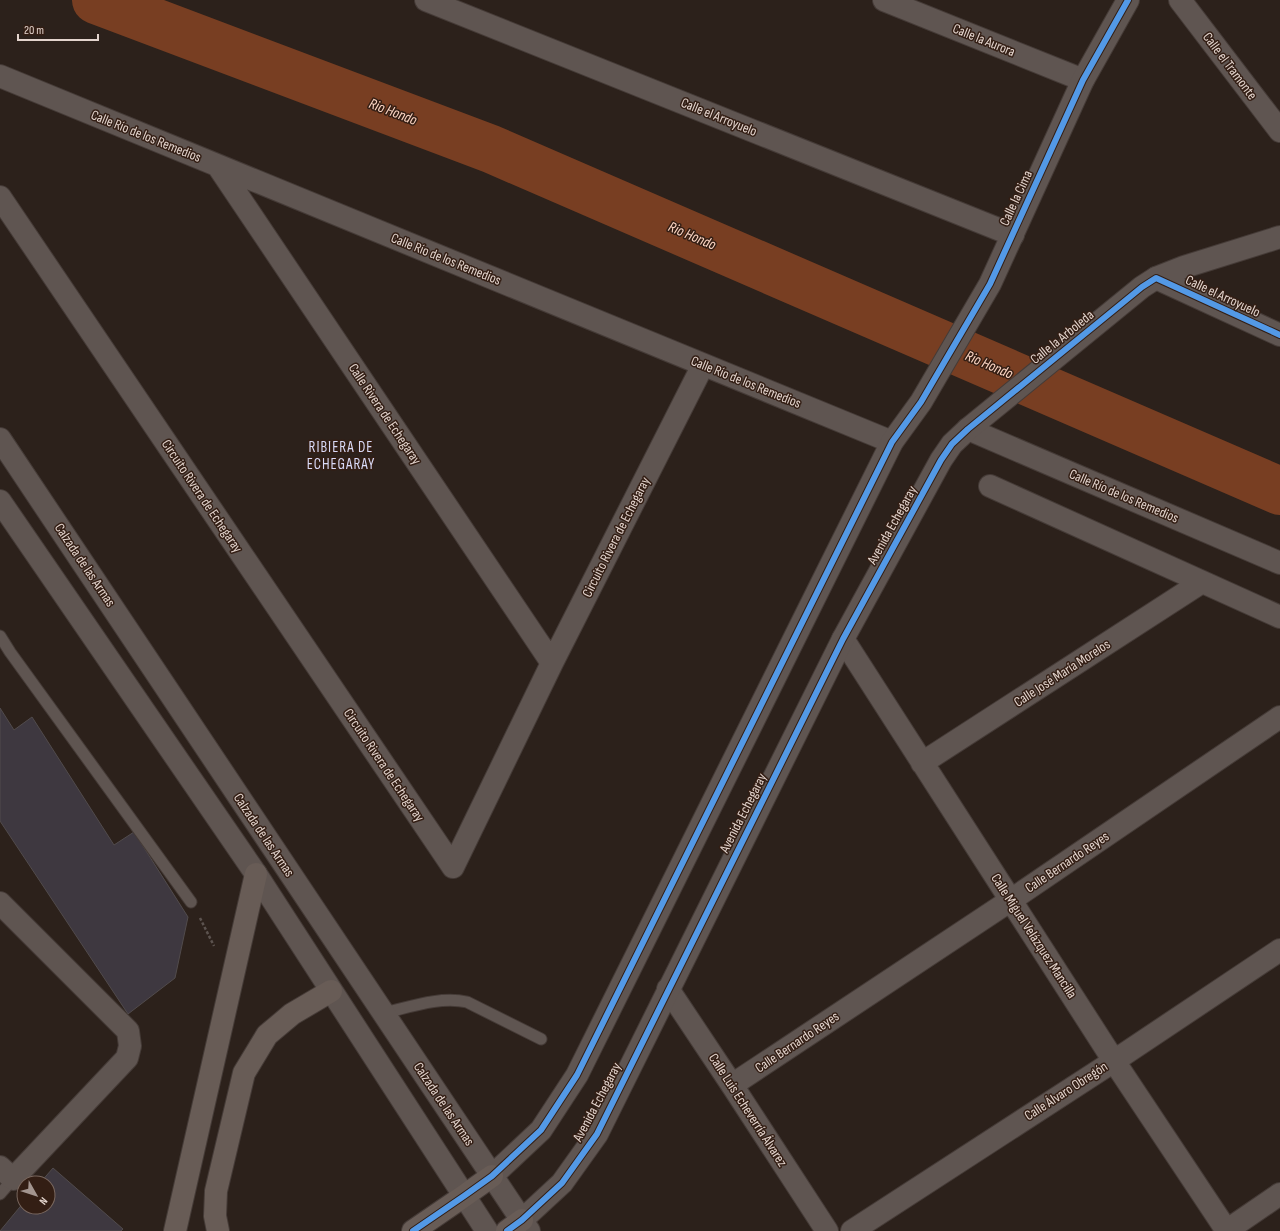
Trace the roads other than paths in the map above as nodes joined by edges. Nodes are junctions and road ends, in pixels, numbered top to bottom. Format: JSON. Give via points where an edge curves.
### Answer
{"nodes":[{"id":1,"x":426,"y":0,"type":"edge"},
{"id":2,"x":884,"y":0,"type":"edge"},
{"id":3,"x":1128,"y":0,"type":"edge"},
{"id":4,"x":1180,"y":0,"type":"edge"},
{"id":5,"x":0,"y":76,"type":"edge"},
{"id":6,"x":1083,"y":80,"type":"junction"},
{"id":7,"x":1280,"y":132,"type":"edge"},
{"id":8,"x":218,"y":166,"type":"junction"},
{"id":9,"x":0,"y":197,"type":"edge"},
{"id":10,"x":1013,"y":234,"type":"junction"},
{"id":11,"x":1280,"y":237,"type":"edge"},
{"id":12,"x":1156,"y":278,"type":"junction"},
{"id":13,"x":1280,"y":335,"type":"edge"},
{"id":14,"x":703,"y":365,"type":"junction"},
{"id":15,"x":976,"y":423,"type":"junction"},
{"id":16,"x":0,"y":439,"type":"edge"},
{"id":17,"x":892,"y":442,"type":"junction"},
{"id":18,"x":990,"y":486,"type":"dead end"},
{"id":19,"x":0,"y":501,"type":"edge"},
{"id":20,"x":1280,"y":563,"type":"edge"},
{"id":21,"x":1202,"y":582,"type":"junction"},
{"id":22,"x":1280,"y":617,"type":"edge"},
{"id":23,"x":0,"y":636,"type":"edge"},
{"id":24,"x":843,"y":639,"type":"junction"},
{"id":25,"x":552,"y":663,"type":"junction"},
{"id":26,"x":1280,"y":717,"type":"edge"},
{"id":27,"x":922,"y":763,"type":"junction"},
{"id":28,"x":256,"y":874,"type":"junction"},
{"id":29,"x":1011,"y":900,"type":"junction"},
{"id":30,"x":191,"y":902,"type":"road end"},
{"id":31,"x":0,"y":903,"type":"edge"},
{"id":32,"x":1280,"y":950,"type":"edge"},
{"id":33,"x":668,"y":989,"type":"junction"},
{"id":34,"x":331,"y":991,"type":"junction"},
{"id":35,"x":384,"y":1014,"type":"junction"},
{"id":36,"x":542,"y":1039,"type":"dead end"},
{"id":37,"x":1114,"y":1061,"type":"junction"},
{"id":38,"x":732,"y":1085,"type":"junction"},
{"id":39,"x":492,"y":1176,"type":"junction"},
{"id":40,"x":4,"y":1180,"type":"edge"},
{"id":41,"x":1280,"y":1194,"type":"edge"},
{"id":42,"x":464,"y":1196,"type":"junction"},
{"id":43,"x":519,"y":1227,"type":"edge"},
{"id":44,"x":175,"y":1231,"type":"edge"},
{"id":45,"x":218,"y":1231,"type":"edge"},
{"id":46,"x":413,"y":1231,"type":"edge"},
{"id":47,"x":487,"y":1231,"type":"edge"},
{"id":48,"x":827,"y":1231,"type":"edge"},
{"id":49,"x":852,"y":1231,"type":"edge"},
{"id":50,"x":1226,"y":1231,"type":"edge"}],
"edges":[{"from":1,"to":10,"type":"street","name":"Calle el Arroyuelo"},
{"from":2,"to":6,"type":"street","name":"Calle la Aurora"},
{"from":3,"to":6,"type":"street","name":"Calle la Cima"},
{"from":4,"to":7,"type":"street","name":"Calle el Tramonte"},
{"from":5,"to":8,"type":"street","name":"Calle Río de los Remedios"},
{"from":6,"to":10,"type":"street","name":"Calle la Cima"},
{"from":8,"to":14,"type":"street","name":"Calle Río de los Remedios"},
{"from":8,"to":25,"type":"street","name":"Calle Rivera de Echegaray"},
{"from":9,"to":25,"type":"street","name":"Circuito Rivera de Echegaray","via":[[453,867]]},
{"from":10,"to":17,"type":"street","name":"Calle la Cima","via":[[990,284],[921,402]]},
{"from":11,"to":12,"type":"street","name":"Calle la Arboleda","via":[[1178,268]]},
{"from":12,"to":13,"type":"street","name":"Calle el Arroyuelo"},
{"from":12,"to":15,"type":"street","name":"Calle la Arboleda","via":[[1074,341]]},
{"from":14,"to":17,"type":"street","name":"Calle Río de los Remedios"},
{"from":14,"to":25,"type":"street","name":"Circuito Rivera de Echegaray"},
{"from":15,"to":20,"type":"street","name":"Calle Río de los Remedios"},
{"from":15,"to":24,"type":"street","name":"Avenida Echegaray","via":[[952,444],[941,460]]},
{"from":16,"to":35,"type":"street","name":"Calzada de las Armas"},
{"from":17,"to":39,"type":"street","via":[[577,1075],[540,1130]]},
{"from":18,"to":21,"type":"street"},
{"from":19,"to":28,"type":"street","name":"Calzada de las Armas"},
{"from":21,"to":22,"type":"street"},
{"from":21,"to":27,"type":"street","name":"Calle José María Morelos"},
{"from":23,"to":30,"type":"lane"},
{"from":24,"to":27,"type":"street","name":"Calle Miguel Velázquez Mancilla"},
{"from":24,"to":33,"type":"street","name":"Avenida Echegaray"},
{"from":26,"to":29,"type":"street","name":"Calle Bernardo Reyes"},
{"from":27,"to":29,"type":"street","name":"Calle Miguel Velázquez Mancilla"},
{"from":28,"to":34,"type":"street","name":"Calzada de las Armas"},
{"from":28,"to":44,"type":"main road"},
{"from":29,"to":37,"type":"street","name":"Calle Miguel Velázquez Mancilla"},
{"from":29,"to":38,"type":"street","name":"Calle Bernardo Reyes"},
{"from":31,"to":40,"type":"street","via":[[128,1031],[130,1046],[127,1058]]},
{"from":32,"to":37,"type":"street","name":"Calle Álvaro Obregón"},
{"from":33,"to":38,"type":"street","name":"Calle Luis Echeverría Álvarez"},
{"from":33,"to":43,"type":"street","name":"Avenida Echegaray","via":[[597,1134],[562,1183]]},
{"from":34,"to":42,"type":"street","name":"Calzada de las Armas"},
{"from":34,"to":45,"type":"main road","via":[[292,1014],[267,1035],[244,1073],[216,1191],[215,1216]]},
{"from":35,"to":36,"type":"lane","via":[[442,1000],[455,1000],[467,1002]]},
{"from":35,"to":39,"type":"street","name":"Calzada de las Armas"},
{"from":37,"to":49,"type":"street","name":"Calle Álvaro Obregón"},
{"from":37,"to":50,"type":"street","name":"Calle Miguel Velázquez Mancilla"},
{"from":38,"to":48,"type":"street","name":"Calle Luis Echeverría Álvarez"},
{"from":39,"to":42,"type":"main road"},
{"from":39,"to":43,"type":"street","name":"Calzada de las Armas"},
{"from":41,"to":50,"type":"street"},
{"from":42,"to":46,"type":"main road"},
{"from":42,"to":47,"type":"street","name":"Calzada de las Armas"}]}
